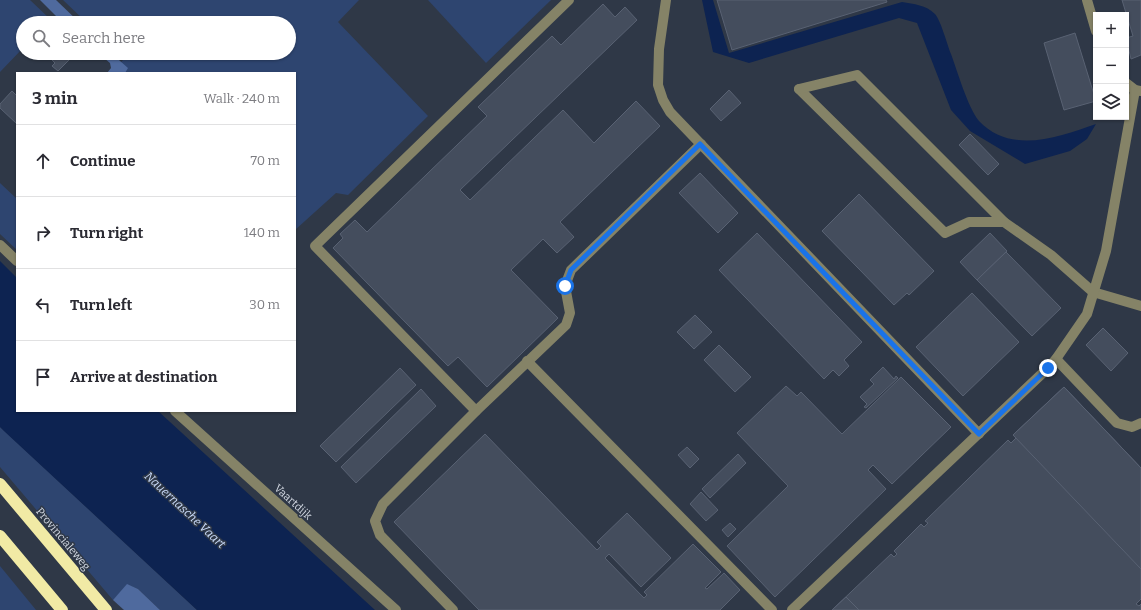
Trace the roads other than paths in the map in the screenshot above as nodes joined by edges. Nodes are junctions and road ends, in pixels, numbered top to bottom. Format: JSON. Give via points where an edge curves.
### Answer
{"nodes":[{"id":1,"x":569,"y":0,"type":"edge"},
{"id":2,"x":666,"y":0,"type":"edge"},
{"id":3,"x":1086,"y":0,"type":"edge"},
{"id":4,"x":1093,"y":22,"type":"edge"},
{"id":5,"x":1128,"y":84,"type":"edge"},
{"id":6,"x":1138,"y":91,"type":"edge"},
{"id":7,"x":700,"y":144,"type":"junction"},
{"id":8,"x":1004,"y":222,"type":"junction"},
{"id":9,"x":0,"y":245,"type":"edge"},
{"id":10,"x":16,"y":260,"type":"edge"},
{"id":11,"x":1094,"y":292,"type":"junction"},
{"id":12,"x":1141,"y":306,"type":"edge"},
{"id":13,"x":1056,"y":359,"type":"junction"},
{"id":14,"x":527,"y":361,"type":"junction"},
{"id":15,"x":476,"y":411,"type":"junction"},
{"id":16,"x":176,"y":412,"type":"edge"},
{"id":17,"x":1141,"y":423,"type":"edge"},
{"id":18,"x":979,"y":434,"type":"junction"},
{"id":19,"x":0,"y":484,"type":"edge"},
{"id":20,"x":0,"y":536,"type":"edge"},
{"id":21,"x":62,"y":610,"type":"edge"},
{"id":22,"x":106,"y":610,"type":"edge"},
{"id":23,"x":396,"y":610,"type":"edge"},
{"id":24,"x":453,"y":610,"type":"edge"},
{"id":25,"x":772,"y":610,"type":"edge"},
{"id":26,"x":792,"y":610,"type":"edge"}],
"edges":[{"from":1,"to":15,"type":"street","via":[[315,246]]},
{"from":2,"to":7,"type":"street","via":[[659,48],[658,85],[670,112]]},
{"from":3,"to":4,"type":"street"},
{"from":5,"to":6,"type":"street"},
{"from":6,"to":11,"type":"street","via":[[1106,252]]},
{"from":7,"to":14,"type":"street","via":[[571,270],[565,286],[570,313],[566,325]]},
{"from":7,"to":18,"type":"street"},
{"from":8,"to":8,"type":"street","via":[[857,75],[799,89],[945,233],[969,222]]},
{"from":8,"to":11,"type":"street","via":[[1051,255]]},
{"from":9,"to":10,"type":"street"},
{"from":11,"to":12,"type":"street"},
{"from":11,"to":13,"type":"street","via":[[1087,314]]},
{"from":13,"to":17,"type":"street","via":[[1117,423],[1132,427]]},
{"from":13,"to":18,"type":"street"},
{"from":14,"to":15,"type":"street"},
{"from":14,"to":25,"type":"street"},
{"from":15,"to":24,"type":"street","via":[[383,504],[375,520],[380,535]]},
{"from":16,"to":23,"type":"street","name":"Vaartdijk"},
{"from":18,"to":26,"type":"street"},
{"from":19,"to":22,"type":"highway","name":"Provincialeweg"},
{"from":20,"to":21,"type":"highway"}]}
